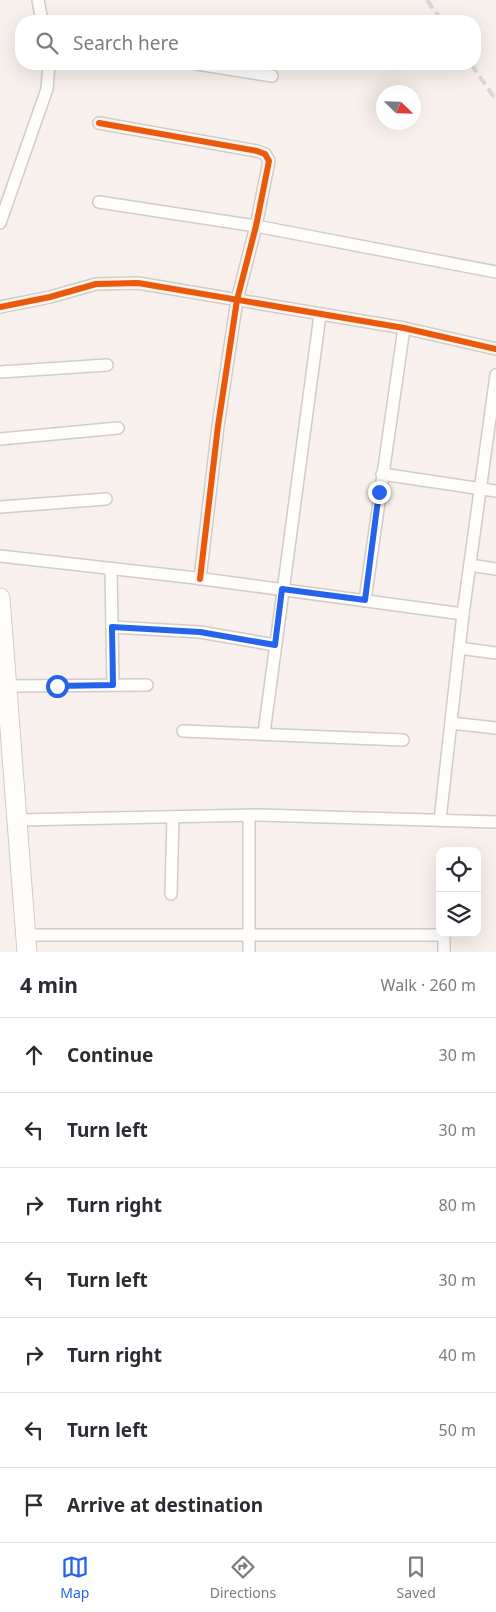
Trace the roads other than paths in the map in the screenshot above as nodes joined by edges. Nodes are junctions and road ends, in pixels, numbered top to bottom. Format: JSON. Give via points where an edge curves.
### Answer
{"nodes":[{"id":1,"x":38,"y":0,"type":"edge"},
{"id":2,"x":41,"y":15,"type":"edge"},
{"id":3,"x":48,"y":70,"type":"edge"},
{"id":4,"x":235,"y":70,"type":"edge"},
{"id":5,"x":272,"y":76,"type":"dead end"},
{"id":6,"x":99,"y":123,"type":"dead end"},
{"id":7,"x":99,"y":202,"type":"dead end"},
{"id":8,"x":0,"y":223,"type":"edge"},
{"id":9,"x":256,"y":226,"type":"junction"},
{"id":10,"x":496,"y":272,"type":"edge"},
{"id":11,"x":236,"y":300,"type":"junction"},
{"id":12,"x":0,"y":307,"type":"edge"},
{"id":13,"x":320,"y":315,"type":"junction"},
{"id":14,"x":404,"y":328,"type":"junction"},
{"id":15,"x":496,"y":348,"type":"edge"},
{"id":16,"x":107,"y":365,"type":"dead end"},
{"id":17,"x":0,"y":372,"type":"edge"},
{"id":18,"x":496,"y":375,"type":"edge"},
{"id":19,"x":493,"y":423,"type":"edge"},
{"id":20,"x":118,"y":428,"type":"dead end"},
{"id":21,"x":0,"y":439,"type":"edge"},
{"id":22,"x":382,"y":474,"type":"junction"},
{"id":23,"x":480,"y":489,"type":"junction"},
{"id":24,"x":496,"y":491,"type":"edge"},
{"id":25,"x":106,"y":499,"type":"dead end"},
{"id":26,"x":0,"y":507,"type":"edge"},
{"id":27,"x":0,"y":556,"type":"edge"},
{"id":28,"x":470,"y":565,"type":"junction"},
{"id":29,"x":110,"y":569,"type":"junction"},
{"id":30,"x":496,"y":569,"type":"edge"},
{"id":31,"x":200,"y":578,"type":"junction"},
{"id":32,"x":282,"y":589,"type":"junction"},
{"id":33,"x":0,"y":598,"type":"edge"},
{"id":34,"x":365,"y":600,"type":"junction"},
{"id":35,"x":463,"y":614,"type":"junction"},
{"id":36,"x":112,"y":627,"type":"junction"},
{"id":37,"x":275,"y":645,"type":"junction"},
{"id":38,"x":459,"y":648,"type":"junction"},
{"id":39,"x":496,"y":653,"type":"edge"},
{"id":40,"x":147,"y":684,"type":"dead end"},
{"id":41,"x":113,"y":685,"type":"junction"},
{"id":42,"x":7,"y":686,"type":"junction"},
{"id":43,"x":451,"y":723,"type":"junction"},
{"id":44,"x":496,"y":728,"type":"edge"},
{"id":45,"x":183,"y":731,"type":"dead end"},
{"id":46,"x":264,"y":732,"type":"junction"},
{"id":47,"x":403,"y":740,"type":"dead end"},
{"id":48,"x":249,"y":815,"type":"junction"},
{"id":49,"x":173,"y":816,"type":"junction"},
{"id":50,"x":17,"y":820,"type":"junction"},
{"id":51,"x":440,"y":820,"type":"junction"},
{"id":52,"x":496,"y":822,"type":"edge"},
{"id":53,"x":171,"y":894,"type":"dead end"},
{"id":54,"x":436,"y":934,"type":"edge"},
{"id":55,"x":248,"y":935,"type":"junction"},
{"id":56,"x":444,"y":937,"type":"edge"},
{"id":57,"x":26,"y":943,"type":"edge"},
{"id":58,"x":249,"y":952,"type":"edge"},
{"id":59,"x":444,"y":952,"type":"edge"}],
"edges":[{"from":1,"to":2,"type":"street"},
{"from":3,"to":8,"type":"street","via":[[47,88]]},
{"from":4,"to":5,"type":"street"},
{"from":6,"to":9,"type":"street","via":[[265,154],[269,161]]},
{"from":7,"to":9,"type":"street"},
{"from":9,"to":10,"type":"street"},
{"from":9,"to":11,"type":"street"},
{"from":11,"to":12,"type":"street","via":[[117,282]]},
{"from":11,"to":13,"type":"street"},
{"from":11,"to":31,"type":"street"},
{"from":13,"to":14,"type":"street"},
{"from":13,"to":32,"type":"street"},
{"from":14,"to":15,"type":"street"},
{"from":14,"to":22,"type":"street"},
{"from":16,"to":17,"type":"street"},
{"from":18,"to":19,"type":"street"},
{"from":19,"to":23,"type":"street"},
{"from":20,"to":21,"type":"street"},
{"from":22,"to":23,"type":"street"},
{"from":22,"to":34,"type":"street"},
{"from":23,"to":24,"type":"street"},
{"from":23,"to":28,"type":"street"},
{"from":25,"to":26,"type":"street"},
{"from":27,"to":29,"type":"street"},
{"from":28,"to":30,"type":"street"},
{"from":28,"to":35,"type":"street"},
{"from":29,"to":31,"type":"street"},
{"from":29,"to":36,"type":"street"},
{"from":31,"to":32,"type":"street"},
{"from":32,"to":34,"type":"street"},
{"from":32,"to":37,"type":"street"},
{"from":33,"to":42,"type":"main road"},
{"from":34,"to":35,"type":"street"},
{"from":35,"to":38,"type":"street"},
{"from":36,"to":37,"type":"street","via":[[200,632]]},
{"from":36,"to":41,"type":"street"},
{"from":37,"to":46,"type":"street"},
{"from":38,"to":39,"type":"street"},
{"from":38,"to":43,"type":"street"},
{"from":40,"to":41,"type":"street"},
{"from":41,"to":42,"type":"street"},
{"from":42,"to":50,"type":"main road"},
{"from":43,"to":44,"type":"street"},
{"from":43,"to":51,"type":"street"},
{"from":45,"to":46,"type":"street"},
{"from":46,"to":47,"type":"street"},
{"from":48,"to":49,"type":"street"},
{"from":48,"to":51,"type":"street"},
{"from":48,"to":55,"type":"street"},
{"from":49,"to":50,"type":"street"},
{"from":49,"to":53,"type":"street"},
{"from":50,"to":57,"type":"main road"},
{"from":51,"to":52,"type":"street"},
{"from":54,"to":55,"type":"street"},
{"from":55,"to":57,"type":"street"},
{"from":55,"to":58,"type":"street"},
{"from":56,"to":59,"type":"street"}]}
